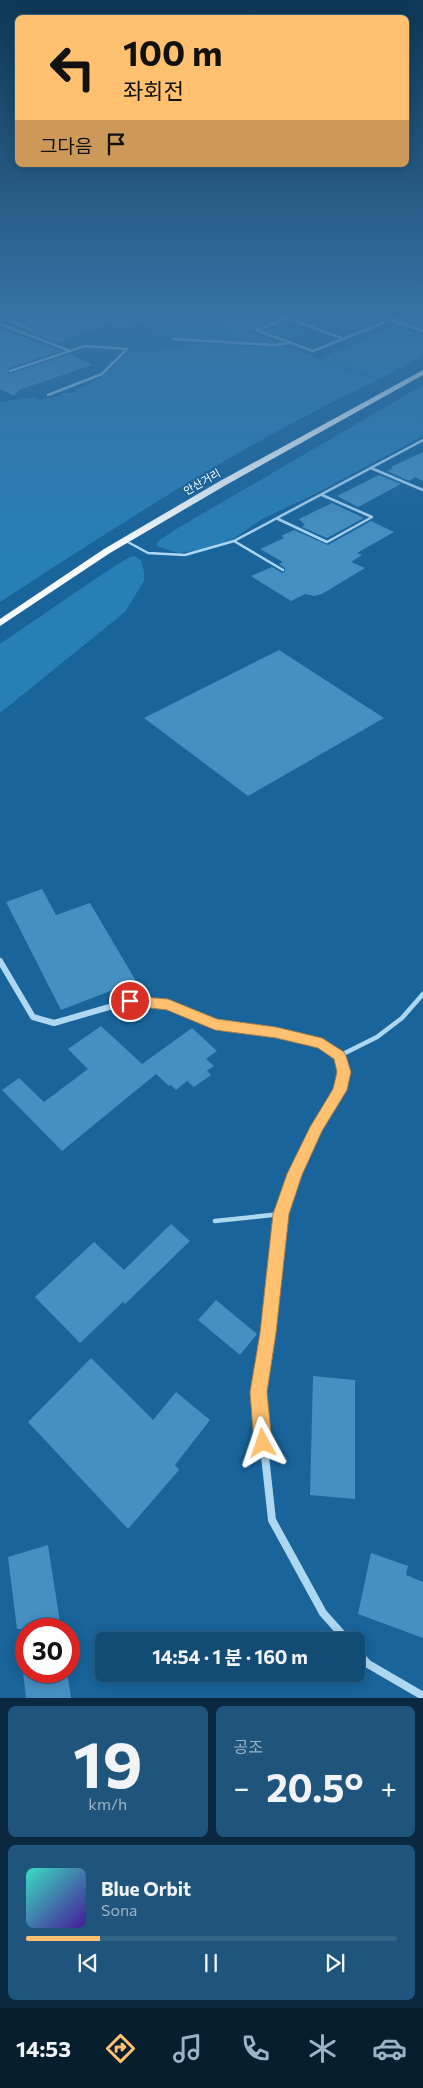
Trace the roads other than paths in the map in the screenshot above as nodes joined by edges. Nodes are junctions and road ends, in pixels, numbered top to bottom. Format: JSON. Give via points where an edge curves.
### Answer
{"nodes":[{"id":1,"x":58,"y":391,"type":"edge"},
{"id":2,"x":391,"y":391,"type":"edge"},
{"id":3,"x":48,"y":395,"type":"dead end"},
{"id":4,"x":423,"y":440,"type":"edge"},
{"id":5,"x":371,"y":468,"type":"junction"},
{"id":6,"x":423,"y":490,"type":"edge"},
{"id":7,"x":322,"y":495,"type":"junction"},
{"id":8,"x":278,"y":518,"type":"junction"},
{"id":9,"x":125,"y":541,"type":"junction"},
{"id":10,"x":234,"y":541,"type":"junction"},
{"id":11,"x":283,"y":570,"type":"dead end"},
{"id":12,"x":0,"y":623,"type":"edge"},
{"id":13,"x":0,"y":961,"type":"edge"},
{"id":14,"x":423,"y":994,"type":"edge"},
{"id":15,"x":339,"y":1056,"type":"junction"},
{"id":16,"x":281,"y":1214,"type":"junction"},
{"id":17,"x":215,"y":1221,"type":"dead end"},
{"id":18,"x":340,"y":1632,"type":"edge"},
{"id":19,"x":365,"y":1661,"type":"edge"},
{"id":20,"x":423,"y":1696,"type":"edge"}],
"edges":[{"from":1,"to":3,"type":"lane"},
{"from":2,"to":9,"type":"main road","name":"안산거리"},
{"from":4,"to":5,"type":"lane"},
{"from":5,"to":6,"type":"lane"},
{"from":5,"to":7,"type":"lane"},
{"from":7,"to":8,"type":"lane"},
{"from":7,"to":8,"type":"lane","via":[[372,517],[326,542]]},
{"from":8,"to":10,"type":"lane"},
{"from":9,"to":10,"type":"lane","via":[[148,552],[185,555]]},
{"from":9,"to":12,"type":"main road","name":"안산거리"},
{"from":10,"to":11,"type":"lane"},
{"from":13,"to":15,"type":"street","via":[[33,1017],[54,1023],[130,1001],[168,1004],[215,1024],[322,1043]]},
{"from":14,"to":15,"type":"lane","via":[[402,1018],[377,1037]]},
{"from":15,"to":16,"type":"street","via":[[344,1072],[340,1090],[317,1127]]},
{"from":16,"to":17,"type":"lane"},
{"from":16,"to":18,"type":"street","via":[[258,1392],[272,1520],[323,1613]]},
{"from":19,"to":20,"type":"street"}]}
